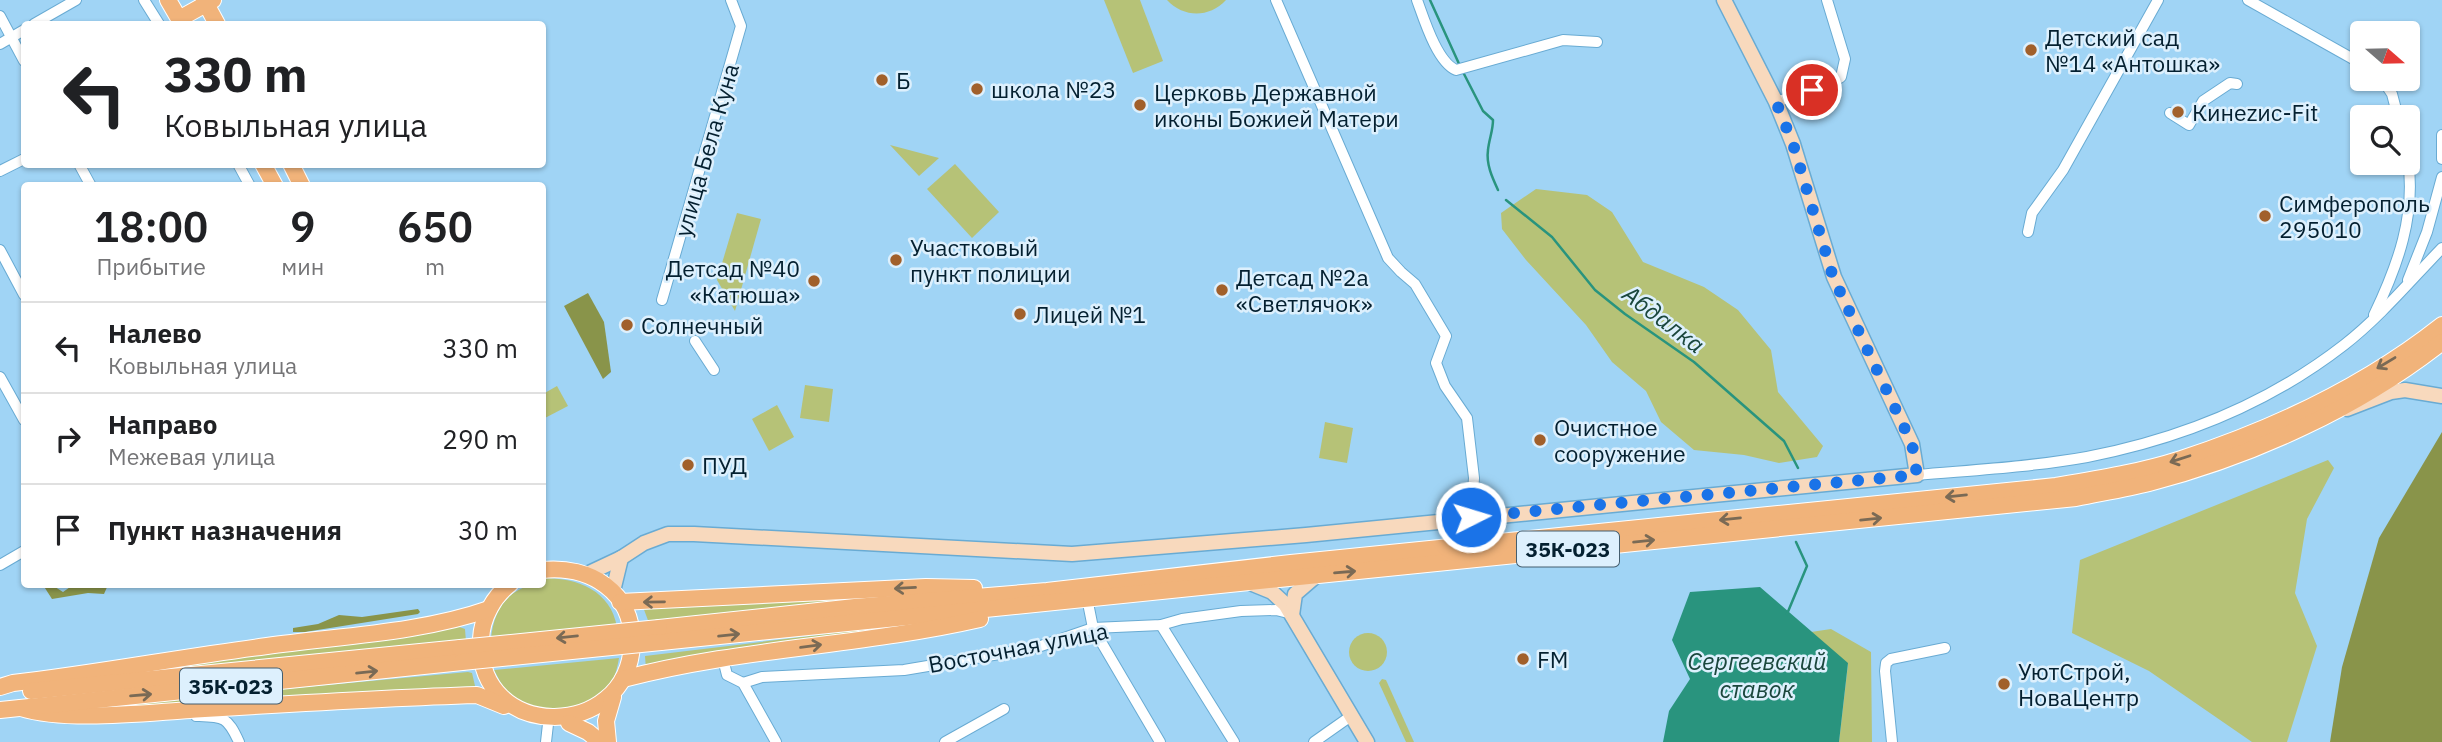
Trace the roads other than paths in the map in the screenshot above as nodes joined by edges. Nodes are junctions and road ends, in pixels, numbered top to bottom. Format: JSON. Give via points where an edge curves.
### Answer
{"nodes":[{"id":1,"x":76,"y":0,"type":"edge"},
{"id":2,"x":144,"y":0,"type":"edge"},
{"id":3,"x":168,"y":0,"type":"edge"},
{"id":4,"x":731,"y":0,"type":"edge"},
{"id":5,"x":1276,"y":0,"type":"edge"},
{"id":6,"x":1418,"y":0,"type":"edge"},
{"id":7,"x":1724,"y":0,"type":"edge"},
{"id":8,"x":1827,"y":0,"type":"edge"},
{"id":9,"x":2158,"y":0,"type":"edge"},
{"id":10,"x":2248,"y":0,"type":"edge"},
{"id":11,"x":208,"y":1,"type":"edge"},
{"id":12,"x":0,"y":16,"type":"edge"},
{"id":13,"x":39,"y":21,"type":"edge"},
{"id":14,"x":157,"y":21,"type":"edge"},
{"id":15,"x":180,"y":21,"type":"edge"},
{"id":16,"x":182,"y":21,"type":"edge"},
{"id":17,"x":216,"y":21,"type":"edge"},
{"id":18,"x":21,"y":32,"type":"edge"},
{"id":19,"x":12,"y":37,"type":"junction"},
{"id":20,"x":1597,"y":42,"type":"dead end"},
{"id":21,"x":0,"y":44,"type":"edge"},
{"id":22,"x":21,"y":55,"type":"edge"},
{"id":23,"x":2350,"y":57,"type":"edge"},
{"id":24,"x":2237,"y":85,"type":"dead end"},
{"id":25,"x":1776,"y":102,"type":"junction"},
{"id":26,"x":2169,"y":113,"type":"dead end"},
{"id":27,"x":2442,"y":135,"type":"edge"},
{"id":28,"x":2442,"y":159,"type":"edge"},
{"id":29,"x":21,"y":160,"type":"edge"},
{"id":30,"x":0,"y":171,"type":"edge"},
{"id":31,"x":2410,"y":175,"type":"edge"},
{"id":32,"x":2442,"y":177,"type":"edge"},
{"id":33,"x":2028,"y":232,"type":"dead end"},
{"id":34,"x":2442,"y":247,"type":"edge"},
{"id":35,"x":0,"y":250,"type":"edge"},
{"id":36,"x":2405,"y":286,"type":"junction"},
{"id":37,"x":21,"y":289,"type":"edge"},
{"id":38,"x":662,"y":300,"type":"dead end"},
{"id":39,"x":2371,"y":321,"type":"junction"},
{"id":40,"x":2442,"y":325,"type":"edge"},
{"id":41,"x":695,"y":341,"type":"dead end"},
{"id":42,"x":2442,"y":342,"type":"edge"},
{"id":43,"x":714,"y":370,"type":"dead end"},
{"id":44,"x":0,"y":377,"type":"edge"},
{"id":45,"x":2442,"y":396,"type":"edge"},
{"id":46,"x":21,"y":415,"type":"edge"},
{"id":47,"x":2313,"y":421,"type":"junction"},
{"id":48,"x":1917,"y":475,"type":"junction"},
{"id":49,"x":1471,"y":517,"type":"junction"},
{"id":50,"x":21,"y":553,"type":"edge"},
{"id":51,"x":621,"y":558,"type":"junction"},
{"id":52,"x":0,"y":565,"type":"edge"},
{"id":53,"x":546,"y":570,"type":"edge"},
{"id":54,"x":587,"y":574,"type":"junction"},
{"id":55,"x":1317,"y":575,"type":"junction"},
{"id":56,"x":1245,"y":582,"type":"junction"},
{"id":57,"x":493,"y":588,"type":"edge"},
{"id":58,"x":506,"y":588,"type":"edge"},
{"id":59,"x":1047,"y":591,"type":"junction"},
{"id":60,"x":617,"y":596,"type":"junction"},
{"id":61,"x":1087,"y":598,"type":"junction"},
{"id":62,"x":491,"y":605,"type":"junction"},
{"id":63,"x":1030,"y":605,"type":"junction"},
{"id":64,"x":1293,"y":615,"type":"junction"},
{"id":65,"x":1161,"y":625,"type":"junction"},
{"id":66,"x":1093,"y":628,"type":"junction"},
{"id":67,"x":660,"y":635,"type":"junction"},
{"id":68,"x":1945,"y":648,"type":"dead end"},
{"id":69,"x":461,"y":655,"type":"junction"},
{"id":70,"x":723,"y":659,"type":"junction"},
{"id":71,"x":624,"y":679,"type":"junction"},
{"id":72,"x":743,"y":683,"type":"junction"},
{"id":73,"x":0,"y":687,"type":"edge"},
{"id":74,"x":0,"y":694,"type":"edge"},
{"id":75,"x":613,"y":697,"type":"junction"},
{"id":76,"x":504,"y":706,"type":"junction"},
{"id":77,"x":21,"y":708,"type":"junction"},
{"id":78,"x":1004,"y":709,"type":"dead end"},
{"id":79,"x":0,"y":710,"type":"edge"},
{"id":80,"x":153,"y":712,"type":"junction"},
{"id":81,"x":1351,"y":716,"type":"junction"},
{"id":82,"x":569,"y":723,"type":"junction"},
{"id":83,"x":548,"y":724,"type":"junction"},
{"id":84,"x":243,"y":742,"type":"edge"},
{"id":85,"x":546,"y":742,"type":"edge"},
{"id":86,"x":600,"y":742,"type":"edge"},
{"id":87,"x":608,"y":742,"type":"edge"},
{"id":88,"x":776,"y":742,"type":"edge"},
{"id":89,"x":945,"y":742,"type":"edge"},
{"id":90,"x":1160,"y":742,"type":"edge"},
{"id":91,"x":1234,"y":742,"type":"edge"},
{"id":92,"x":1314,"y":742,"type":"edge"},
{"id":93,"x":1367,"y":742,"type":"edge"},
{"id":94,"x":1892,"y":742,"type":"edge"}],
"edges":[{"from":1,"to":13,"type":"street"},
{"from":2,"to":14,"type":"street"},
{"from":3,"to":15,"type":"main road"},
{"from":4,"to":38,"type":"street","name":"улица Бела Куна","via":[[741,26]]},
{"from":5,"to":49,"type":"street","via":[[1388,258],[1415,284],[1446,336],[1436,362],[1445,386],[1467,418],[1474,478]]},
{"from":6,"to":20,"type":"street","via":[[1431,37],[1450,67],[1461,69],[1563,40]]},
{"from":7,"to":25,"type":"street"},
{"from":8,"to":25,"type":"street","via":[[1845,59],[1841,77]]},
{"from":9,"to":33,"type":"street","via":[[2063,170],[2032,213]]},
{"from":10,"to":23,"type":"street"},
{"from":11,"to":16,"type":"main road"},
{"from":11,"to":17,"type":"main road"},
{"from":12,"to":19,"type":"street"},
{"from":18,"to":19,"type":"street"},
{"from":19,"to":21,"type":"street"},
{"from":19,"to":22,"type":"street"},
{"from":24,"to":26,"type":"street","via":[[2230,83],[2203,101],[2189,125]]},
{"from":25,"to":48,"type":"street","via":[[1833,277],[1912,444]]},
{"from":27,"to":28,"type":"street"},
{"from":29,"to":30,"type":"street"},
{"from":31,"to":39,"type":"street","via":[[2407,230]]},
{"from":32,"to":36,"type":"street"},
{"from":34,"to":36,"type":"street"},
{"from":35,"to":37,"type":"street"},
{"from":36,"to":39,"type":"street"},
{"from":39,"to":48,"type":"street","via":[[2308,371],[2264,397],[2183,433],[2084,457]]},
{"from":40,"to":59,"type":"main road","number":"35К-023","one_way":true,"via":[[2391,361],[2275,422],[2180,459],[2123,474],[2056,486]]},
{"from":41,"to":43,"type":"street"},
{"from":42,"to":47,"type":"main road","number":"35К-023"},
{"from":44,"to":46,"type":"street"},
{"from":45,"to":47,"type":"street","via":[[2414,390],[2391,392]]},
{"from":55,"to":47,"type":"main road","number":"35К-023","one_way":true,"via":[[2060,501],[2188,471]]},
{"from":48,"to":49,"type":"street"},
{"from":49,"to":51,"type":"street","via":[[1072,554],[668,534],[644,542]]},
{"from":50,"to":52,"type":"street"},
{"from":51,"to":54,"type":"street"},
{"from":51,"to":60,"type":"street"},
{"from":53,"to":54,"type":"main road"},
{"from":54,"to":60,"type":"main road"},
{"from":55,"to":56,"type":"main road","number":"35К-023"},
{"from":55,"to":64,"type":"street","via":[[1295,594]]},
{"from":56,"to":61,"type":"main road","number":"35К-023"},
{"from":56,"to":64,"type":"street","via":[[1280,597]]},
{"from":57,"to":62,"type":"main road"},
{"from":58,"to":62,"type":"main road"},
{"from":59,"to":60,"type":"main road","one_way":true,"via":[[926,587]]},
{"from":59,"to":67,"type":"main road","number":"35К-023","via":[[855,607]]},
{"from":60,"to":71,"type":"main road","via":[[632,638]]},
{"from":61,"to":63,"type":"main road","number":"35К-023"},
{"from":61,"to":66,"type":"street"},
{"from":62,"to":73,"type":"main road","via":[[463,617],[396,629]]},
{"from":62,"to":76,"type":"main road","via":[[481,631],[480,653],[487,685]]},
{"from":67,"to":63,"type":"main road","number":"35К-023","one_way":true},
{"from":70,"to":63,"type":"main road","one_way":true,"via":[[926,630]]},
{"from":64,"to":65,"type":"street","name":"Восточная улица","via":[[1276,610],[1241,611]]},
{"from":64,"to":81,"type":"street"},
{"from":65,"to":66,"type":"street","name":"Восточная улица"},
{"from":65,"to":91,"type":"street"},
{"from":66,"to":72,"type":"street","name":"Восточная улица","via":[[1035,648],[904,670],[762,677]]},
{"from":66,"to":90,"type":"street"},
{"from":67,"to":69,"type":"main road","number":"35К-023","bridge":true},
{"from":68,"to":94,"type":"street","via":[[1886,663]]},
{"from":69,"to":74,"type":"main road","number":"35К-023"},
{"from":77,"to":69,"type":"main road","number":"35К-023","one_way":true},
{"from":70,"to":71,"type":"main road"},
{"from":70,"to":72,"type":"street","via":[[727,675]]},
{"from":71,"to":75,"type":"main road"},
{"from":72,"to":88,"type":"street"},
{"from":75,"to":82,"type":"main road","via":[[595,712]]},
{"from":75,"to":87,"type":"main road","via":[[606,721]]},
{"from":76,"to":80,"type":"main road","via":[[477,695]]},
{"from":76,"to":83,"type":"main road","via":[[526,719]]},
{"from":77,"to":79,"type":"main road","number":"35К-023"},
{"from":77,"to":80,"type":"main road","via":[[54,715]]},
{"from":78,"to":89,"type":"street"},
{"from":80,"to":84,"type":"street","via":[[223,719]]},
{"from":81,"to":92,"type":"street"},
{"from":81,"to":93,"type":"street"},
{"from":82,"to":83,"type":"main road"},
{"from":82,"to":86,"type":"main road"},
{"from":83,"to":85,"type":"street"}]}
